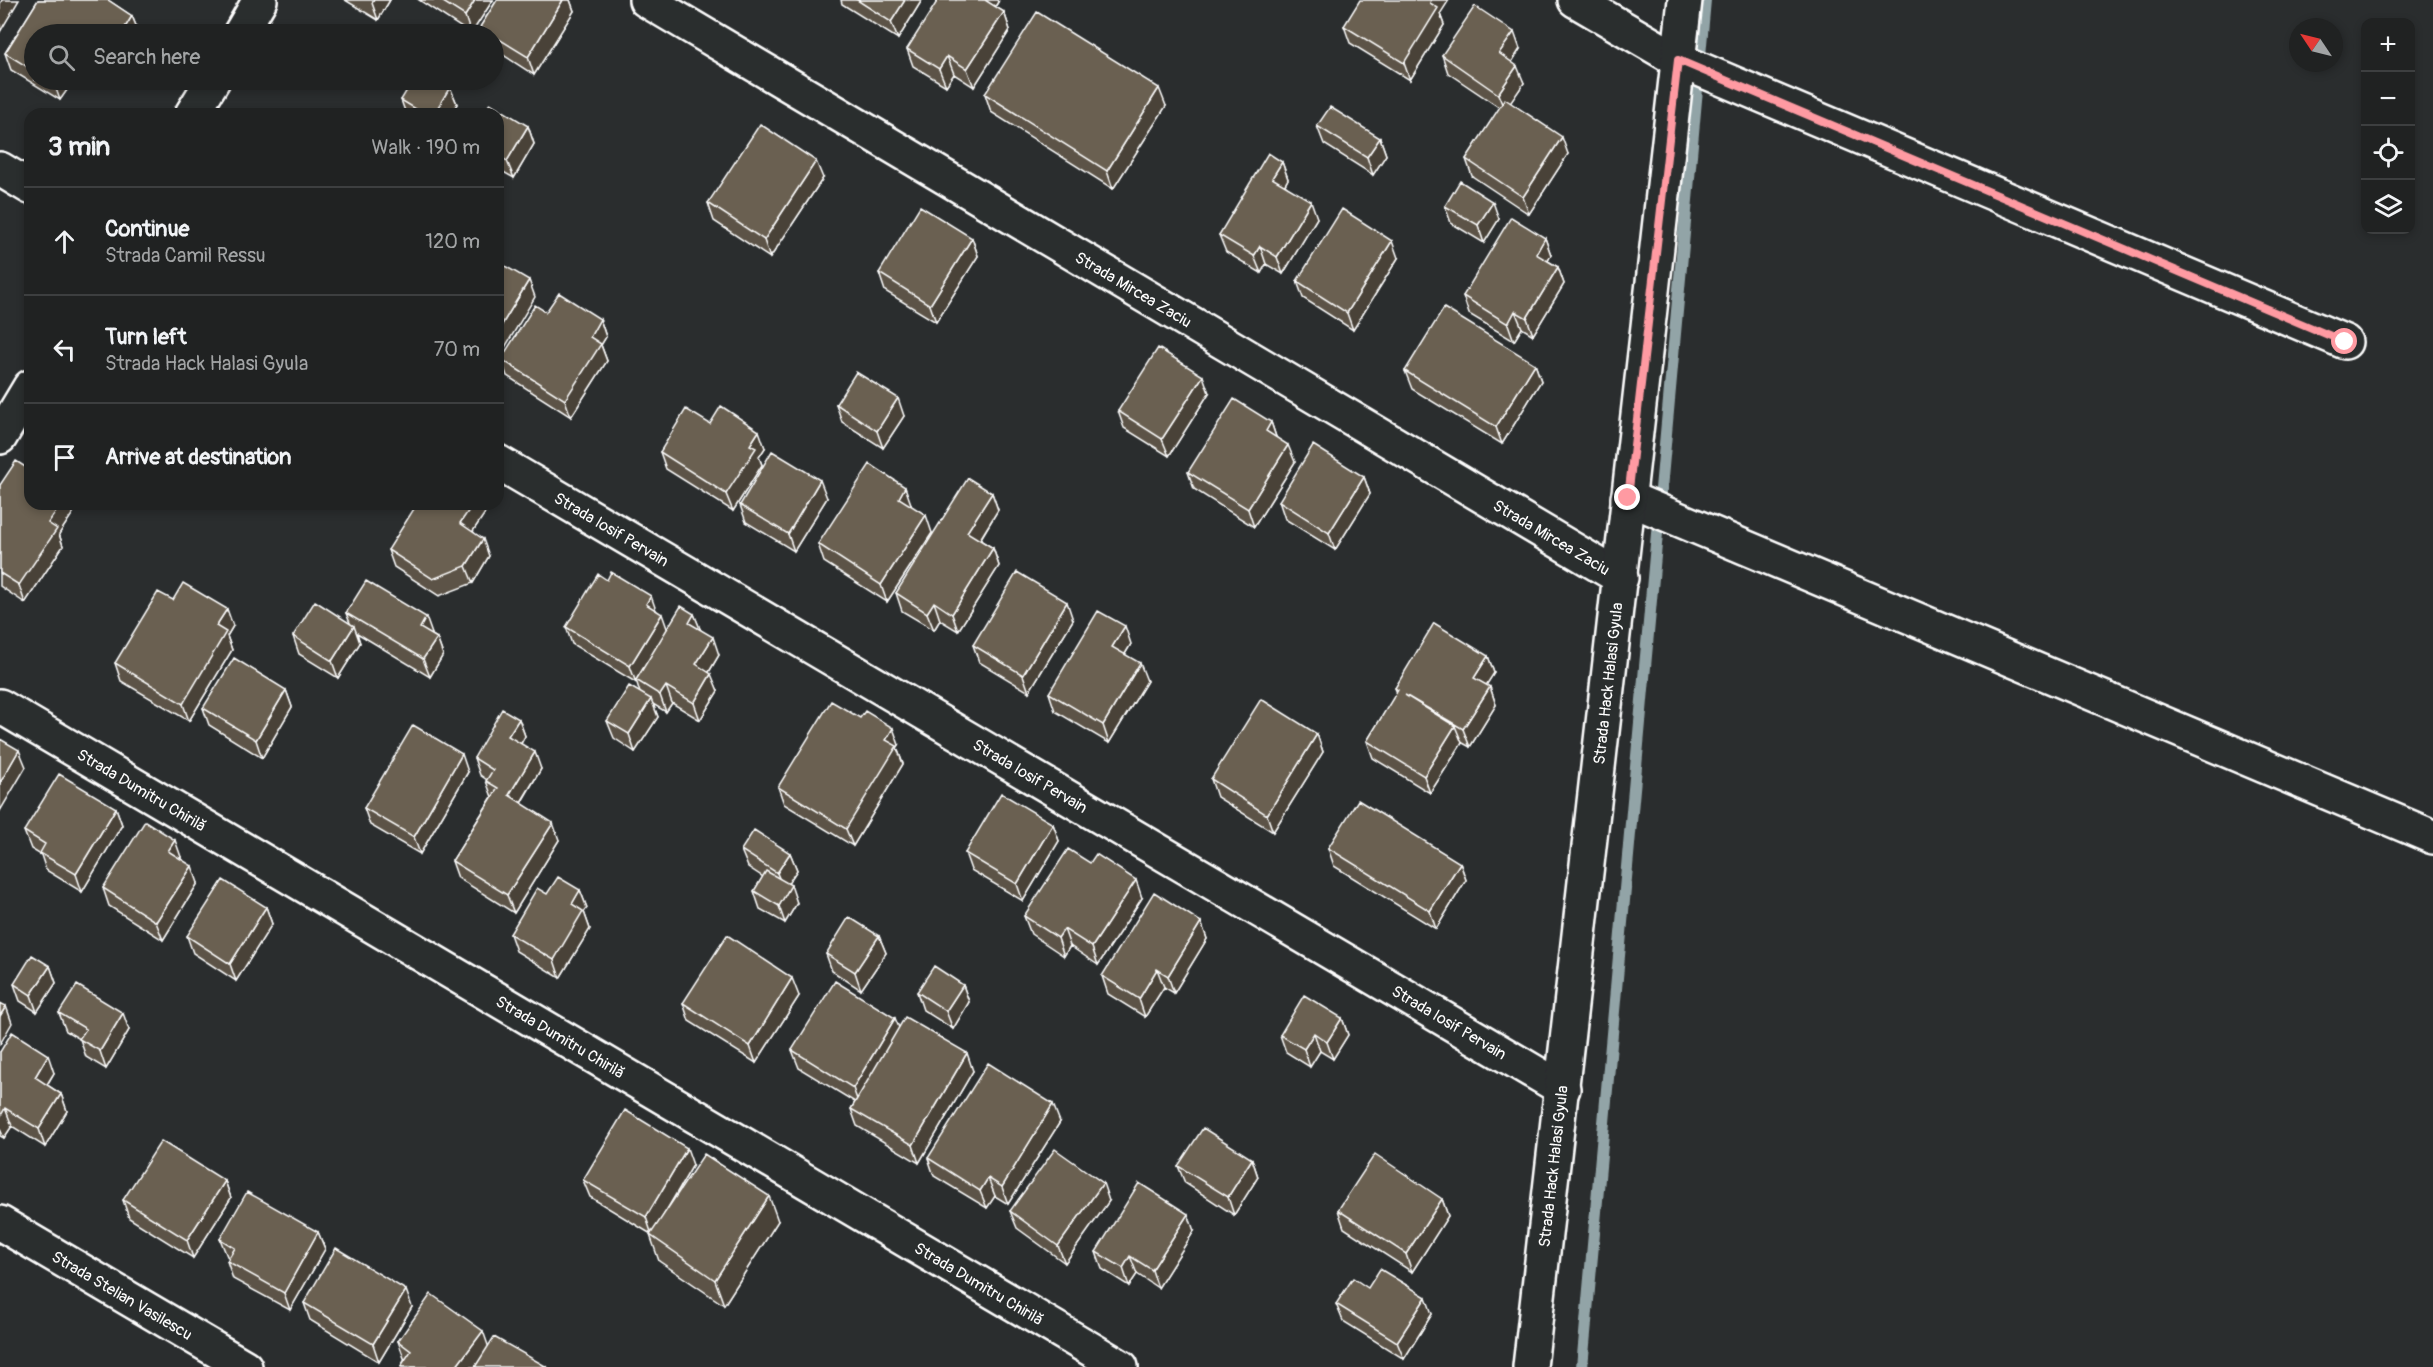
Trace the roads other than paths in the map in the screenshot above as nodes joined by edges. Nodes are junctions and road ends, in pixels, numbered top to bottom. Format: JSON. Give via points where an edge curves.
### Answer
{"nodes":[{"id":1,"x":260,"y":0,"type":"edge"},
{"id":2,"x":646,"y":0,"type":"edge"},
{"id":3,"x":1575,"y":0,"type":"edge"},
{"id":4,"x":1685,"y":0,"type":"edge"},
{"id":5,"x":246,"y":24,"type":"edge"},
{"id":6,"x":1678,"y":60,"type":"junction"},
{"id":7,"x":207,"y":90,"type":"edge"},
{"id":8,"x":196,"y":108,"type":"edge"},
{"id":9,"x":0,"y":170,"type":"edge"},
{"id":10,"x":24,"y":184,"type":"edge"},
{"id":11,"x":2345,"y":342,"type":"dead end"},
{"id":12,"x":24,"y":397,"type":"edge"},
{"id":13,"x":0,"y":437,"type":"edge"},
{"id":14,"x":504,"y":466,"type":"edge"},
{"id":15,"x":1628,"y":498,"type":"junction"},
{"id":16,"x":1621,"y":578,"type":"junction"},
{"id":17,"x":0,"y":706,"type":"edge"},
{"id":18,"x":2433,"y":837,"type":"edge"},
{"id":19,"x":1563,"y":1089,"type":"junction"},
{"id":20,"x":0,"y":1222,"type":"edge"},
{"id":21,"x":245,"y":1367,"type":"edge"},
{"id":22,"x":1121,"y":1367,"type":"edge"},
{"id":23,"x":1530,"y":1367,"type":"edge"}],
"edges":[{"from":1,"to":5,"type":"street"},
{"from":2,"to":16,"type":"street","name":"Strada Mircea Zaciu"},
{"from":3,"to":6,"type":"street"},
{"from":4,"to":6,"type":"street","name":"Strada Hack Halasi Gyula"},
{"from":6,"to":11,"type":"street"},
{"from":6,"to":15,"type":"street","name":"Strada Hack Halasi Gyula"},
{"from":7,"to":8,"type":"street"},
{"from":9,"to":10,"type":"street"},
{"from":12,"to":13,"type":"street"},
{"from":14,"to":19,"type":"street","name":"Strada Iosif Pervain"},
{"from":15,"to":16,"type":"street","name":"Strada Hack Halasi Gyula"},
{"from":15,"to":18,"type":"street"},
{"from":16,"to":19,"type":"street","name":"Strada Hack Halasi Gyula"},
{"from":17,"to":22,"type":"street","name":"Strada Dumitru Chirilă"},
{"from":19,"to":23,"type":"street","name":"Strada Hack Halasi Gyula"},
{"from":20,"to":21,"type":"street","name":"Strada Stelian Vasilescu"}]}
